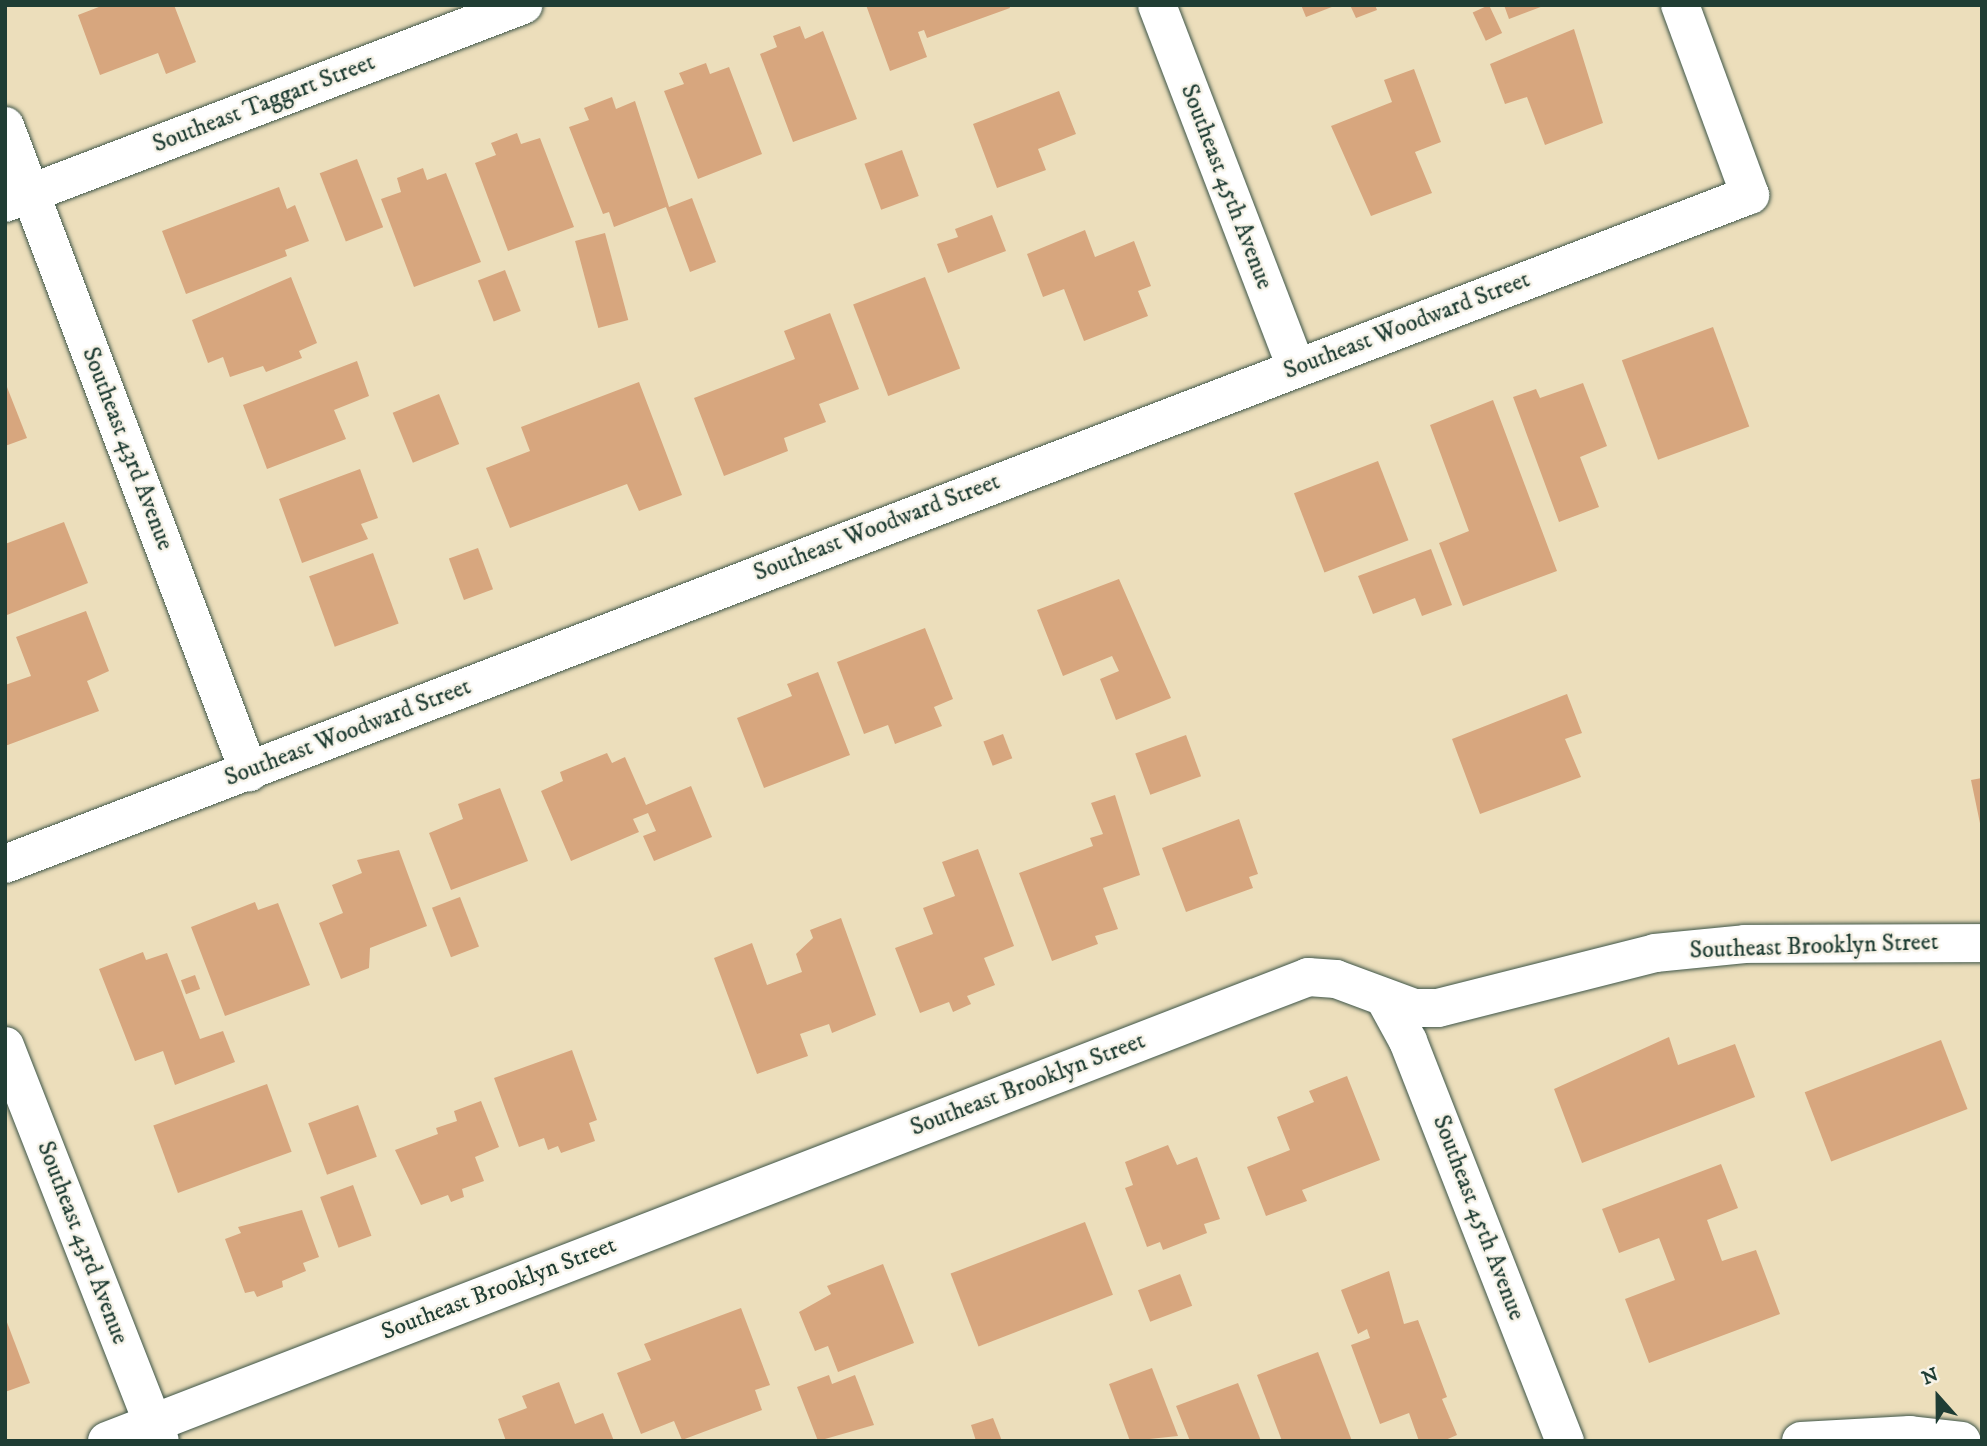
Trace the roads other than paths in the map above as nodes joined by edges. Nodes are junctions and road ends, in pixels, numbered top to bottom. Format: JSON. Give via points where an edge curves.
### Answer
{"nodes":[{"id":1,"x":523,"y":5,"type":"edge"},
{"id":2,"x":1157,"y":5,"type":"edge"},
{"id":3,"x":1680,"y":5,"type":"edge"},
{"id":4,"x":5,"y":126,"type":"edge"},
{"id":5,"x":18,"y":198,"type":"edge"},
{"id":6,"x":1296,"y":368,"type":"junction"},
{"id":7,"x":249,"y":772,"type":"junction"},
{"id":8,"x":5,"y":864,"type":"edge"},
{"id":9,"x":1982,"y":943,"type":"edge"},
{"id":10,"x":1385,"y":999,"type":"junction"},
{"id":11,"x":5,"y":1046,"type":"edge"},
{"id":12,"x":156,"y":1432,"type":"edge"},
{"id":13,"x":107,"y":1441,"type":"edge"},
{"id":14,"x":1565,"y":1441,"type":"edge"},
{"id":15,"x":1801,"y":1441,"type":"edge"},
{"id":16,"x":1962,"y":1441,"type":"edge"}],
"edges":[{"from":1,"to":5,"type":"street","name":"Southeast Taggart Street"},
{"from":2,"to":6,"type":"street","name":"Southeast 45th Avenue"},
{"from":3,"to":6,"type":"street","name":"Southeast Woodward Street","via":[[1750,195]]},
{"from":4,"to":5,"type":"street","name":"Southeast 43rd Avenue"},
{"from":5,"to":7,"type":"street","name":"Southeast 43rd Avenue"},
{"from":6,"to":7,"type":"street","name":"Southeast Woodward Street"},
{"from":7,"to":8,"type":"street","name":"Southeast Woodward Street"},
{"from":9,"to":10,"type":"street","name":"Southeast Brooklyn Street","via":[[1745,944],[1655,953],[1437,1008]]},
{"from":10,"to":12,"type":"street","name":"Southeast Brooklyn Street","via":[[1336,979],[1308,977]]},
{"from":10,"to":14,"type":"street","name":"Southeast 45th Avenue","via":[[1408,1041]]},
{"from":11,"to":12,"type":"street","name":"Southeast 43rd Avenue"},
{"from":12,"to":13,"type":"street","name":"Southeast Brooklyn Street"},
{"from":15,"to":16,"type":"street","via":[[1910,1435]]}]}
